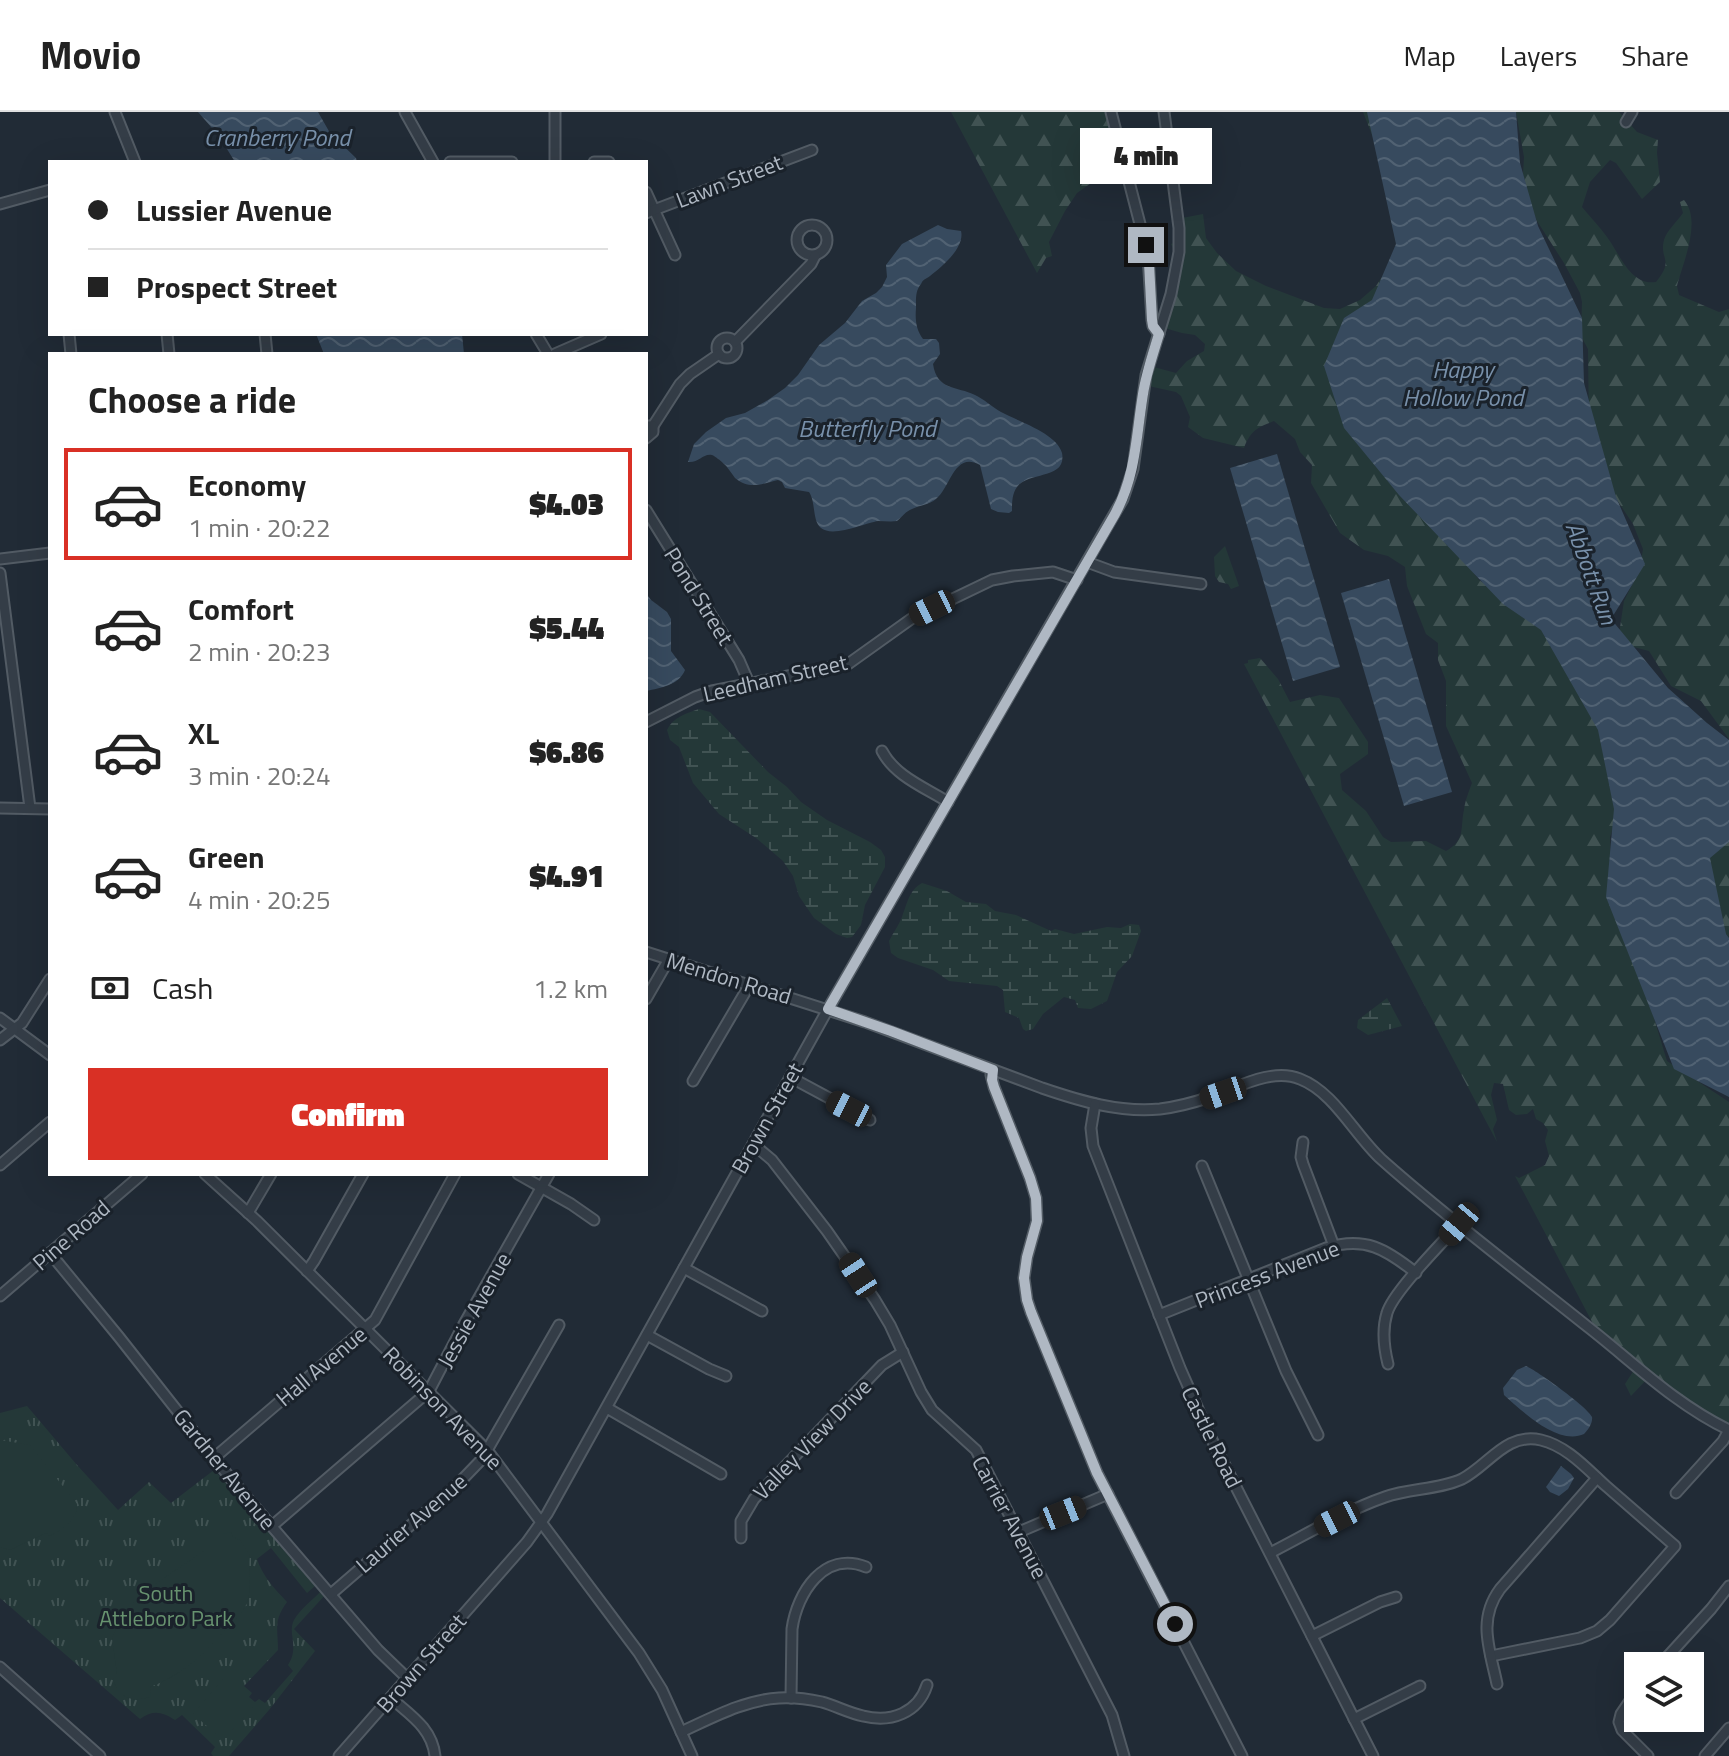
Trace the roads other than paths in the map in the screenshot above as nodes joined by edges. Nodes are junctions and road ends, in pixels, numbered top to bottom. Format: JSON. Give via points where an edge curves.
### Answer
{"nodes":[{"id":1,"x":115,"y":112,"type":"edge"},
{"id":2,"x":405,"y":112,"type":"edge"},
{"id":3,"x":555,"y":112,"type":"edge"},
{"id":4,"x":1111,"y":112,"type":"edge"},
{"id":5,"x":1164,"y":112,"type":"edge"},
{"id":6,"x":1632,"y":112,"type":"edge"},
{"id":7,"x":1626,"y":122,"type":"dead end"},
{"id":8,"x":812,"y":150,"type":"dead end"},
{"id":9,"x":134,"y":160,"type":"edge"},
{"id":10,"x":432,"y":160,"type":"edge"},
{"id":11,"x":555,"y":160,"type":"edge"},
{"id":12,"x":48,"y":193,"type":"edge"},
{"id":13,"x":0,"y":204,"type":"edge"},
{"id":14,"x":650,"y":211,"type":"edge"},
{"id":15,"x":675,"y":255,"type":"dead end"},
{"id":16,"x":815,"y":256,"type":"dead end"},
{"id":17,"x":1159,"y":334,"type":"junction"},
{"id":18,"x":596,"y":336,"type":"edge"},
{"id":19,"x":560,"y":352,"type":"edge"},
{"id":20,"x":650,"y":427,"type":"edge"},
{"id":21,"x":648,"y":513,"type":"edge"},
{"id":22,"x":48,"y":553,"type":"edge"},
{"id":23,"x":0,"y":559,"type":"edge"},
{"id":24,"x":1087,"y":562,"type":"junction"},
{"id":25,"x":0,"y":573,"type":"edge"},
{"id":26,"x":1077,"y":580,"type":"junction"},
{"id":27,"x":1201,"y":584,"type":"dead end"},
{"id":28,"x":749,"y":683,"type":"junction"},
{"id":29,"x":648,"y":721,"type":"edge"},
{"id":30,"x":882,"y":751,"type":"dead end"},
{"id":31,"x":948,"y":802,"type":"junction"},
{"id":32,"x":0,"y":808,"type":"edge"},
{"id":33,"x":30,"y":808,"type":"junction"},
{"id":34,"x":48,"y":809,"type":"edge"},
{"id":35,"x":648,"y":953,"type":"edge"},
{"id":36,"x":669,"y":959,"type":"junction"},
{"id":37,"x":48,"y":982,"type":"edge"},
{"id":38,"x":750,"y":984,"type":"junction"},
{"id":39,"x":648,"y":996,"type":"edge"},
{"id":40,"x":828,"y":1009,"type":"junction"},
{"id":41,"x":0,"y":1018,"type":"edge"},
{"id":42,"x":15,"y":1029,"type":"junction"},
{"id":43,"x":0,"y":1040,"type":"edge"},
{"id":44,"x":48,"y":1054,"type":"edge"},
{"id":45,"x":993,"y":1070,"type":"junction"},
{"id":46,"x":790,"y":1077,"type":"junction"},
{"id":47,"x":693,"y":1081,"type":"dead end"},
{"id":48,"x":1095,"y":1104,"type":"junction"},
{"id":49,"x":870,"y":1120,"type":"dead end"},
{"id":50,"x":48,"y":1124,"type":"edge"},
{"id":51,"x":1303,"y":1142,"type":"dead end"},
{"id":52,"x":753,"y":1144,"type":"junction"},
{"id":53,"x":0,"y":1165,"type":"edge"},
{"id":54,"x":1202,"y":1166,"type":"dead end"},
{"id":55,"x":140,"y":1176,"type":"edge"},
{"id":56,"x":207,"y":1176,"type":"edge"},
{"id":57,"x":270,"y":1176,"type":"edge"},
{"id":58,"x":362,"y":1176,"type":"edge"},
{"id":59,"x":454,"y":1176,"type":"edge"},
{"id":60,"x":521,"y":1176,"type":"edge"},
{"id":61,"x":548,"y":1176,"type":"edge"},
{"id":62,"x":542,"y":1188,"type":"junction"},
{"id":63,"x":248,"y":1213,"type":"junction"},
{"id":64,"x":594,"y":1220,"type":"dead end"},
{"id":65,"x":1459,"y":1224,"type":"junction"},
{"id":66,"x":1334,"y":1246,"type":"junction"},
{"id":67,"x":50,"y":1253,"type":"junction"},
{"id":68,"x":684,"y":1268,"type":"junction"},
{"id":69,"x":307,"y":1271,"type":"junction"},
{"id":70,"x":1416,"y":1273,"type":"junction"},
{"id":71,"x":1248,"y":1280,"type":"junction"},
{"id":72,"x":0,"y":1296,"type":"edge"},
{"id":73,"x":762,"y":1311,"type":"dead end"},
{"id":74,"x":1159,"y":1315,"type":"junction"},
{"id":75,"x":559,"y":1325,"type":"dead end"},
{"id":76,"x":366,"y":1329,"type":"junction"},
{"id":77,"x":647,"y":1335,"type":"junction"},
{"id":78,"x":903,"y":1352,"type":"junction"},
{"id":79,"x":1388,"y":1364,"type":"dead end"},
{"id":80,"x":726,"y":1376,"type":"dead end"},
{"id":81,"x":429,"y":1391,"type":"junction"},
{"id":82,"x":607,"y":1408,"type":"junction"},
{"id":83,"x":1729,"y":1430,"type":"edge"},
{"id":84,"x":1318,"y":1435,"type":"dead end"},
{"id":85,"x":487,"y":1450,"type":"junction"},
{"id":86,"x":214,"y":1458,"type":"junction"},
{"id":87,"x":721,"y":1474,"type":"dead end"},
{"id":88,"x":1597,"y":1478,"type":"junction"},
{"id":89,"x":1676,"y":1493,"type":"dead end"},
{"id":90,"x":1108,"y":1494,"type":"junction"},
{"id":91,"x":541,"y":1523,"type":"junction"},
{"id":92,"x":272,"y":1526,"type":"junction"},
{"id":93,"x":1019,"y":1532,"type":"junction"},
{"id":94,"x":741,"y":1538,"type":"dead end"},
{"id":95,"x":1270,"y":1553,"type":"junction"},
{"id":96,"x":866,"y":1567,"type":"dead end"},
{"id":97,"x":1729,"y":1586,"type":"edge"},
{"id":98,"x":331,"y":1594,"type":"junction"},
{"id":99,"x":1396,"y":1597,"type":"dead end"},
{"id":100,"x":1312,"y":1636,"type":"junction"},
{"id":101,"x":1672,"y":1652,"type":"edge"},
{"id":102,"x":1491,"y":1656,"type":"junction"},
{"id":103,"x":0,"y":1667,"type":"edge"},
{"id":104,"x":407,"y":1678,"type":"junction"},
{"id":105,"x":1497,"y":1684,"type":"dead end"},
{"id":106,"x":927,"y":1685,"type":"dead end"},
{"id":107,"x":1420,"y":1686,"type":"dead end"},
{"id":108,"x":391,"y":1698,"type":"junction"},
{"id":109,"x":791,"y":1698,"type":"junction"},
{"id":110,"x":1624,"y":1710,"type":"edge"},
{"id":111,"x":1354,"y":1719,"type":"junction"},
{"id":112,"x":1729,"y":1728,"type":"edge"},
{"id":113,"x":681,"y":1732,"type":"junction"},
{"id":114,"x":1624,"y":1732,"type":"edge"},
{"id":115,"x":1624,"y":1732,"type":"edge"},
{"id":116,"x":100,"y":1756,"type":"edge"},
{"id":117,"x":339,"y":1756,"type":"edge"},
{"id":118,"x":435,"y":1756,"type":"edge"},
{"id":119,"x":692,"y":1756,"type":"edge"},
{"id":120,"x":1124,"y":1756,"type":"edge"},
{"id":121,"x":1242,"y":1756,"type":"edge"},
{"id":122,"x":1373,"y":1756,"type":"edge"},
{"id":123,"x":1648,"y":1756,"type":"edge"},
{"id":124,"x":1705,"y":1756,"type":"edge"}],
"edges":[{"from":1,"to":9,"type":"street"},
{"from":2,"to":10,"type":"street"},
{"from":3,"to":11,"type":"street"},
{"from":4,"to":17,"type":"street","via":[[1148,255],[1152,320]]},
{"from":5,"to":17,"type":"street","name":"Brown Street","via":[[1180,240]]},
{"from":6,"to":7,"type":"street"},
{"from":8,"to":14,"type":"street","name":"Lawn Street"},
{"from":12,"to":13,"type":"street"},
{"from":14,"to":15,"type":"street"},
{"from":16,"to":20,"type":"street","via":[[735,342],[733,356],[719,354],[690,374]]},
{"from":17,"to":24,"type":"street","name":"Brown Street","via":[[1143,390],[1126,492]]},
{"from":18,"to":19,"type":"street"},
{"from":21,"to":28,"type":"street","name":"Pond Street"},
{"from":22,"to":23,"type":"street"},
{"from":24,"to":26,"type":"street","name":"Brown Street"},
{"from":24,"to":27,"type":"street","via":[[1114,572]]},
{"from":25,"to":33,"type":"street"},
{"from":26,"to":28,"type":"street","name":"Leedham Street","via":[[1045,572],[992,580],[911,619],[848,664]]},
{"from":26,"to":31,"type":"street","name":"Brown Street"},
{"from":28,"to":29,"type":"street","name":"Leedham Street","via":[[703,693]]},
{"from":30,"to":31,"type":"street","via":[[897,771]]},
{"from":31,"to":40,"type":"street","name":"Brown Street"},
{"from":32,"to":33,"type":"street"},
{"from":33,"to":34,"type":"street"},
{"from":35,"to":36,"type":"street","name":"Mendon Road"},
{"from":36,"to":38,"type":"street","name":"Mendon Road"},
{"from":36,"to":39,"type":"street"},
{"from":37,"to":42,"type":"street"},
{"from":38,"to":40,"type":"street","name":"Mendon Road"},
{"from":38,"to":47,"type":"street"},
{"from":40,"to":45,"type":"street","name":"Mendon Road"},
{"from":40,"to":46,"type":"street","name":"Brown Street"},
{"from":41,"to":42,"type":"street"},
{"from":42,"to":43,"type":"street"},
{"from":42,"to":44,"type":"street"},
{"from":45,"to":48,"type":"street","name":"Mendon Road"},
{"from":45,"to":90,"type":"street","via":[[994,1087],[1036,1198],[1037,1221],[1024,1278],[1027,1300]]},
{"from":46,"to":49,"type":"street"},
{"from":46,"to":52,"type":"street","name":"Brown Street"},
{"from":48,"to":65,"type":"street","name":"Mendon Road","via":[[1160,1109],[1269,1077],[1294,1077],[1321,1090],[1372,1150]]},
{"from":48,"to":74,"type":"street","name":"Castle Road","via":[[1093,1146]]},
{"from":50,"to":53,"type":"street"},
{"from":51,"to":66,"type":"street","via":[[1303,1164]]},
{"from":52,"to":68,"type":"street","name":"Brown Street"},
{"from":52,"to":78,"type":"street","name":"Carrier Avenue","via":[[772,1160],[839,1248]]},
{"from":54,"to":71,"type":"street"},
{"from":55,"to":67,"type":"street","name":"Pine Road"},
{"from":56,"to":63,"type":"street","name":"Robinson Avenue"},
{"from":57,"to":63,"type":"street"},
{"from":58,"to":69,"type":"street"},
{"from":59,"to":76,"type":"street","name":"Hall Avenue"},
{"from":60,"to":62,"type":"street"},
{"from":61,"to":62,"type":"street","name":"Jessie Avenue"},
{"from":62,"to":64,"type":"street"},
{"from":62,"to":81,"type":"street","name":"Jessie Avenue"},
{"from":63,"to":69,"type":"street","name":"Robinson Avenue"},
{"from":65,"to":70,"type":"street"},
{"from":65,"to":83,"type":"street","name":"Mendon Road","via":[[1677,1400]]},
{"from":66,"to":70,"type":"street","name":"Princess Avenue","via":[[1380,1248]]},
{"from":66,"to":71,"type":"street","name":"Princess Avenue"},
{"from":67,"to":72,"type":"street","name":"Pine Road"},
{"from":67,"to":86,"type":"street","name":"Gardner Avenue"},
{"from":68,"to":73,"type":"street"},
{"from":68,"to":77,"type":"street","name":"Brown Street"},
{"from":69,"to":76,"type":"street","name":"Robinson Avenue"},
{"from":70,"to":79,"type":"street","via":[[1388,1310]]},
{"from":71,"to":74,"type":"street","name":"Princess Avenue"},
{"from":71,"to":84,"type":"street"},
{"from":74,"to":95,"type":"street","name":"Castle Road","via":[[1206,1428]]},
{"from":75,"to":85,"type":"street","name":"Laurier Avenue"},
{"from":76,"to":81,"type":"street","name":"Robinson Avenue"},
{"from":76,"to":86,"type":"street","name":"Hall Avenue"},
{"from":77,"to":80,"type":"street"},
{"from":77,"to":82,"type":"street","name":"Brown Street"},
{"from":78,"to":93,"type":"street","name":"Carrier Avenue","via":[[932,1410],[976,1450]]},
{"from":78,"to":94,"type":"street","name":"Valley View Drive","via":[[873,1375],[754,1499],[741,1521]]},
{"from":81,"to":85,"type":"street","name":"Robinson Avenue"},
{"from":81,"to":92,"type":"street","name":"Jessie Avenue"},
{"from":82,"to":87,"type":"street"},
{"from":82,"to":91,"type":"street","name":"Brown Street"},
{"from":83,"to":89,"type":"street"},
{"from":85,"to":91,"type":"street","name":"Robinson Avenue"},
{"from":85,"to":98,"type":"street","name":"Laurier Avenue","via":[[456,1486]]},
{"from":86,"to":92,"type":"street","name":"Gardner Avenue"},
{"from":88,"to":95,"type":"street","via":[[1563,1450],[1525,1439],[1456,1481],[1381,1498]]},
{"from":88,"to":102,"type":"street","via":[[1495,1596],[1486,1624]]},
{"from":88,"to":102,"type":"street","via":[[1675,1546],[1597,1631]]},
{"from":90,"to":93,"type":"street"},
{"from":90,"to":121,"type":"street"},
{"from":91,"to":104,"type":"street","name":"Brown Street"},
{"from":91,"to":113,"type":"street","name":"Robinson Avenue","via":[[644,1660]]},
{"from":92,"to":98,"type":"street","name":"Gardner Avenue"},
{"from":93,"to":120,"type":"street","name":"Carrier Avenue","via":[[1112,1715]]},
{"from":95,"to":100,"type":"street","name":"Castle Road"},
{"from":96,"to":109,"type":"street","via":[[831,1566],[801,1599],[792,1629]]},
{"from":97,"to":101,"type":"street"},
{"from":98,"to":104,"type":"street","name":"Gardner Avenue"},
{"from":99,"to":100,"type":"street"},
{"from":100,"to":111,"type":"street","name":"Castle Road"},
{"from":102,"to":105,"type":"street"},
{"from":103,"to":116,"type":"street"},
{"from":104,"to":108,"type":"street","name":"Brown Street"},
{"from":106,"to":109,"type":"street","via":[[913,1709],[884,1718]]},
{"from":107,"to":111,"type":"street"},
{"from":108,"to":117,"type":"street","name":"Brown Street"},
{"from":108,"to":118,"type":"street","via":[[427,1731]]},
{"from":109,"to":113,"type":"street","via":[[749,1703]]},
{"from":110,"to":114,"type":"street","via":[[1619,1722]]},
{"from":111,"to":122,"type":"street","name":"Castle Road"},
{"from":112,"to":124,"type":"street"},
{"from":113,"to":119,"type":"street","name":"Robinson Avenue"},
{"from":115,"to":123,"type":"street"}]}
